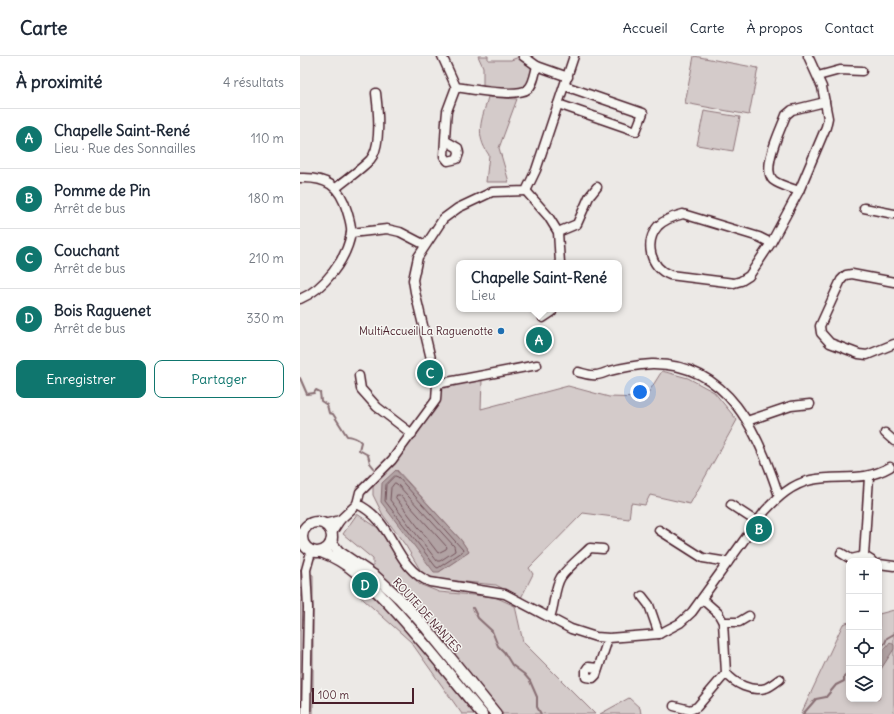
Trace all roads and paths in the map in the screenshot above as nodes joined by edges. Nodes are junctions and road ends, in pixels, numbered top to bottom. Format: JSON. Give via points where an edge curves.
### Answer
{"nodes":[{"id":1,"x":442,"y":56,"type":"edge"},
{"id":2,"x":523,"y":56,"type":"edge"},
{"id":3,"x":574,"y":56,"type":"edge"},
{"id":4,"x":808,"y":56,"type":"edge"},
{"id":5,"x":537,"y":66,"type":"junction"},
{"id":6,"x":862,"y":71,"type":"dead end"},
{"id":7,"x":818,"y":76,"type":"junction"},
{"id":8,"x":568,"y":77,"type":"junction"},
{"id":9,"x":565,"y":86,"type":"junction"},
{"id":10,"x":456,"y":87,"type":"junction"},
{"id":11,"x":376,"y":93,"type":"dead end"},
{"id":12,"x":825,"y":102,"type":"junction"},
{"id":13,"x":558,"y":104,"type":"junction"},
{"id":14,"x":446,"y":142,"type":"dead end"},
{"id":15,"x":300,"y":178,"type":"edge"},
{"id":16,"x":597,"y":187,"type":"dead end"},
{"id":17,"x":336,"y":188,"type":"junction"},
{"id":18,"x":526,"y":191,"type":"junction"},
{"id":19,"x":799,"y":191,"type":"junction"},
{"id":20,"x":864,"y":208,"type":"dead end"},
{"id":21,"x":894,"y":214,"type":"edge"},
{"id":22,"x":558,"y":232,"type":"junction"},
{"id":23,"x":351,"y":233,"type":"junction"},
{"id":24,"x":771,"y":243,"type":"junction"},
{"id":25,"x":425,"y":245,"type":"junction"},
{"id":26,"x":560,"y":260,"type":"edge"},
{"id":27,"x":894,"y":282,"type":"edge"},
{"id":28,"x":300,"y":299,"type":"edge"},
{"id":29,"x":552,"y":312,"type":"edge"},
{"id":30,"x":543,"y":318,"type":"dead end"},
{"id":31,"x":894,"y":344,"type":"edge"},
{"id":32,"x":537,"y":365,"type":"dead end"},
{"id":33,"x":578,"y":372,"type":"dead end"},
{"id":34,"x":359,"y":376,"type":"dead end"},
{"id":35,"x":437,"y":384,"type":"junction"},
{"id":36,"x":810,"y":404,"type":"dead end"},
{"id":37,"x":747,"y":421,"type":"junction"},
{"id":38,"x":885,"y":433,"type":"dead end"},
{"id":39,"x":412,"y":434,"type":"junction"},
{"id":40,"x":894,"y":441,"type":"edge"},
{"id":41,"x":893,"y":465,"type":"edge"},
{"id":42,"x":869,"y":477,"type":"junction"},
{"id":43,"x":779,"y":496,"type":"junction"},
{"id":44,"x":357,"y":504,"type":"junction"},
{"id":45,"x":731,"y":505,"type":"dead end"},
{"id":46,"x":340,"y":520,"type":"junction"},
{"id":47,"x":756,"y":522,"type":"junction"},
{"id":48,"x":324,"y":524,"type":"junction"},
{"id":49,"x":302,"y":525,"type":"edge"},
{"id":50,"x":659,"y":530,"type":"dead end"},
{"id":51,"x":331,"y":538,"type":"junction"},
{"id":52,"x":603,"y":549,"type":"dead end"},
{"id":53,"x":316,"y":552,"type":"junction"},
{"id":54,"x":841,"y":553,"type":"dead end"},
{"id":55,"x":864,"y":556,"type":"junction"},
{"id":56,"x":867,"y":558,"type":"edge"},
{"id":57,"x":728,"y":562,"type":"junction"},
{"id":58,"x":882,"y":564,"type":"edge"},
{"id":59,"x":894,"y":566,"type":"edge"},
{"id":60,"x":642,"y":596,"type":"dead end"},
{"id":61,"x":702,"y":599,"type":"junction"},
{"id":62,"x":749,"y":616,"type":"dead end"},
{"id":63,"x":550,"y":617,"type":"junction"},
{"id":64,"x":723,"y":622,"type":"junction"},
{"id":65,"x":659,"y":634,"type":"junction"},
{"id":66,"x":606,"y":645,"type":"dead end"},
{"id":67,"x":598,"y":668,"type":"dead end"},
{"id":68,"x":726,"y":673,"type":"junction"},
{"id":69,"x":780,"y":679,"type":"dead end"},
{"id":70,"x":674,"y":706,"type":"dead end"},
{"id":71,"x":306,"y":714,"type":"edge"},
{"id":72,"x":482,"y":714,"type":"edge"},
{"id":73,"x":496,"y":714,"type":"edge"}],
"edges":[{"from":1,"to":10,"type":"street"},
{"from":2,"to":5,"type":"street"},
{"from":3,"to":8,"type":"street"},
{"from":4,"to":7,"type":"street"},
{"from":5,"to":8,"type":"street"},
{"from":5,"to":10,"type":"street","via":[[533,81],[527,89],[518,92]]},
{"from":6,"to":7,"type":"street","via":[[840,70]]},
{"from":7,"to":12,"type":"street"},
{"from":8,"to":9,"type":"street"},
{"from":9,"to":13,"type":"street"},
{"from":9,"to":13,"type":"street","via":[[643,113],[636,131]]},
{"from":10,"to":14,"type":"street","via":[[447,112]]},
{"from":11,"to":17,"type":"street","via":[[378,108],[375,151],[371,159]]},
{"from":12,"to":19,"type":"street","via":[[828,118],[826,127]]},
{"from":12,"to":19,"type":"street","via":[[792,110],[786,115],[768,164],[772,180]]},
{"from":13,"to":18,"type":"street","via":[[536,170]]},
{"from":15,"to":17,"type":"street","via":[[320,180]]},
{"from":16,"to":22,"type":"street","via":[[589,197],[577,224]]},
{"from":17,"to":23,"type":"street","via":[[343,198]]},
{"from":18,"to":22,"type":"street"},
{"from":18,"to":25,"type":"street","via":[[492,192],[470,202],[444,220]]},
{"from":19,"to":24,"type":"street"},
{"from":20,"to":21,"type":"street"},
{"from":22,"to":26,"type":"street"},
{"from":23,"to":25,"type":"street","via":[[387,229],[400,232]]},
{"from":23,"to":28,"type":"street","via":[[338,264],[328,279]]},
{"from":24,"to":24,"type":"street","via":[[748,276],[734,283],[666,273],[655,262],[650,252],[650,245],[658,226],[684,214]]},
{"from":25,"to":35,"type":"street","via":[[418,257],[414,280]]},
{"from":27,"to":31,"type":"street","via":[[846,275],[841,280],[820,326],[821,333],[830,343],[858,354],[867,355]]},
{"from":29,"to":30,"type":"street"},
{"from":32,"to":35,"type":"street"},
{"from":33,"to":37,"type":"street","via":[[595,375],[634,365],[653,364],[683,368],[712,382],[738,407]]},
{"from":34,"to":39,"type":"street","via":[[362,389],[377,407]]},
{"from":35,"to":39,"type":"street","via":[[436,400]]},
{"from":36,"to":37,"type":"street","via":[[791,406]]},
{"from":37,"to":43,"type":"street","via":[[763,451]]},
{"from":38,"to":40,"type":"street"},
{"from":39,"to":44,"type":"street","via":[[392,460],[360,492]]},
{"from":41,"to":42,"type":"street"},
{"from":42,"to":43,"type":"street","via":[[810,480]]},
{"from":42,"to":55,"type":"street"},
{"from":43,"to":47,"type":"street"},
{"from":44,"to":46,"type":"street"},
{"from":44,"to":63,"type":"street","via":[[382,522],[409,568],[420,578],[430,582],[505,594]]},
{"from":45,"to":47,"type":"street"},
{"from":46,"to":48,"type":"street"},
{"from":46,"to":51,"type":"street"},
{"from":47,"to":57,"type":"street"},
{"from":48,"to":49,"type":"main road"},
{"from":48,"to":51,"type":"main road"},
{"from":49,"to":53,"type":"main road","via":[[302,543]]},
{"from":50,"to":57,"type":"street","via":[[703,558]]},
{"from":51,"to":53,"type":"main road","via":[[329,546]]},
{"from":51,"to":73,"type":"main road","name":"ROUTE DE NANTES","via":[[339,552],[376,577],[399,598]]},
{"from":52,"to":63,"type":"street","via":[[590,548],[562,577]]},
{"from":53,"to":71,"type":"street","via":[[306,570]]},
{"from":53,"to":72,"type":"main road","name":"ROUTE DE NANTES","via":[[337,558],[365,579],[416,633]]},
{"from":54,"to":55,"type":"street","via":[[851,559]]},
{"from":55,"to":56,"type":"street"},
{"from":57,"to":61,"type":"street"},
{"from":58,"to":59,"type":"street"},
{"from":60,"to":65,"type":"street","via":[[649,605]]},
{"from":61,"to":64,"type":"street","via":[[718,613]]},
{"from":61,"to":65,"type":"street","via":[[680,623]]},
{"from":62,"to":64,"type":"street","via":[[739,622]]},
{"from":63,"to":65,"type":"street","via":[[571,629],[596,637]]},
{"from":64,"to":68,"type":"street"},
{"from":66,"to":67,"type":"street"},
{"from":68,"to":69,"type":"street","via":[[731,679],[751,688],[767,688]]},
{"from":68,"to":70,"type":"street","via":[[697,707],[690,710]]}]}
